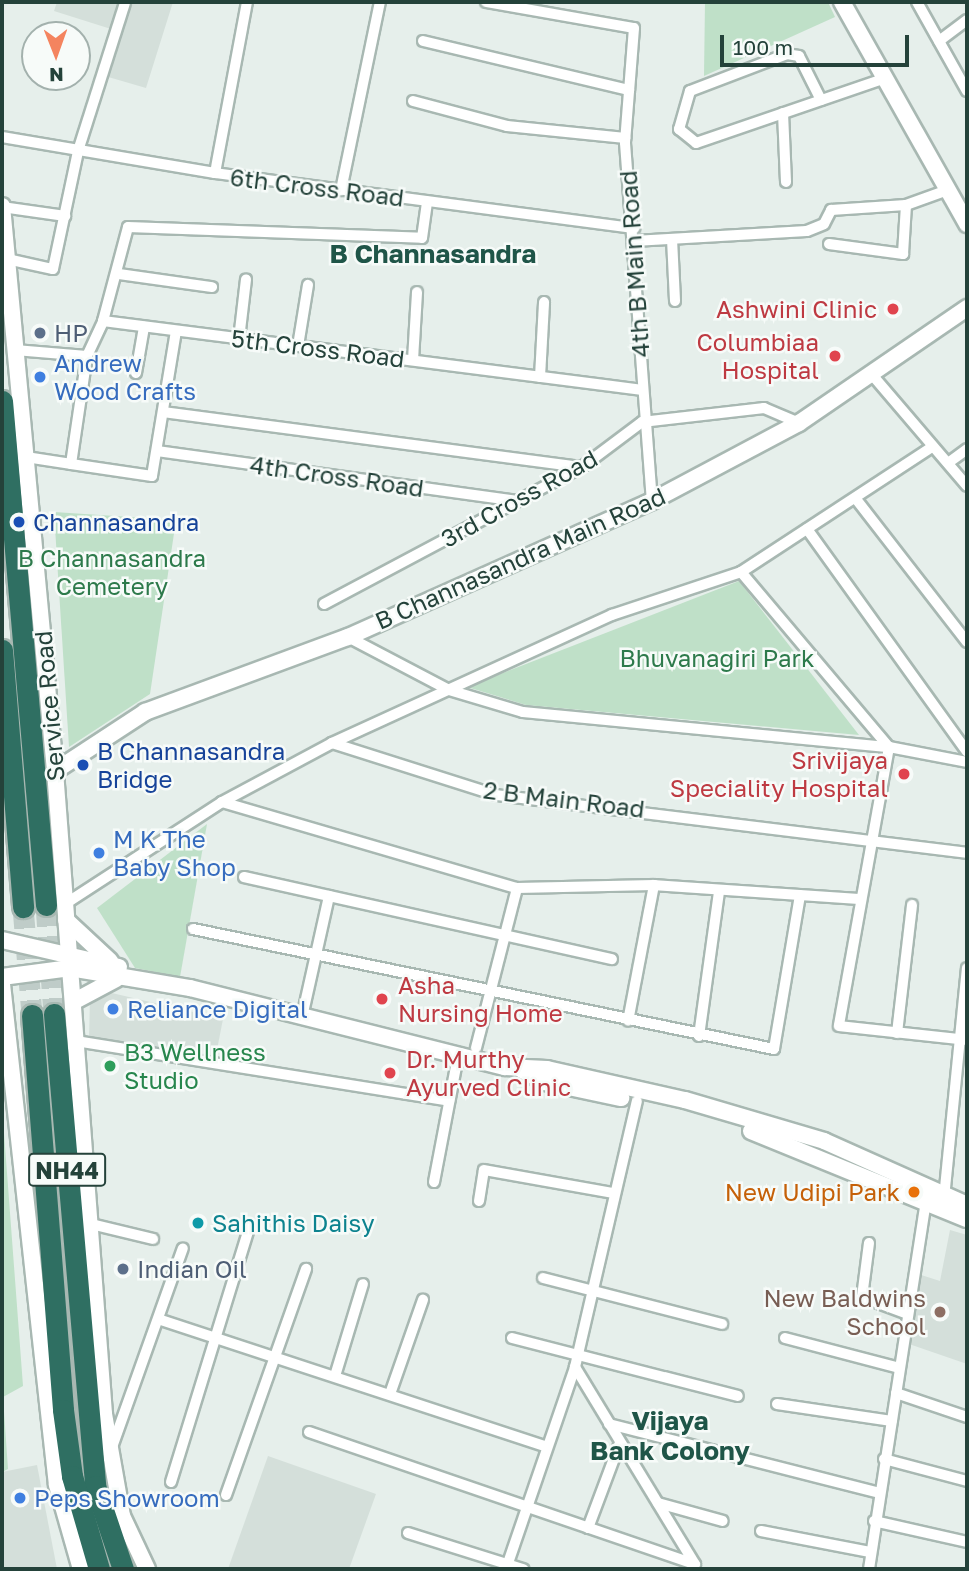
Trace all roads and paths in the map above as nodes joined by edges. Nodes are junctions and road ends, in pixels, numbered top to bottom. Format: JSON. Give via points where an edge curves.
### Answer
{"nodes":[{"id":1,"x":247,"y":2,"type":"edge"},
{"id":2,"x":380,"y":2,"type":"edge"},
{"id":3,"x":486,"y":2,"type":"edge"},
{"id":4,"x":842,"y":2,"type":"edge"},
{"id":5,"x":917,"y":2,"type":"edge"},
{"id":6,"x":125,"y":3,"type":"edge"},
{"id":7,"x":520,"y":4,"type":"edge"},
{"id":8,"x":967,"y":20,"type":"edge"},
{"id":9,"x":423,"y":41,"type":"dead end"},
{"id":10,"x":939,"y":41,"type":"junction"},
{"id":11,"x":886,"y":78,"type":"junction"},
{"id":12,"x":966,"y":86,"type":"edge"},
{"id":13,"x":629,"y":90,"type":"junction"},
{"id":14,"x":821,"y":100,"type":"junction"},
{"id":15,"x":413,"y":101,"type":"dead end"},
{"id":16,"x":783,"y":113,"type":"junction"},
{"id":17,"x":2,"y":137,"type":"edge"},
{"id":18,"x":625,"y":138,"type":"junction"},
{"id":19,"x":78,"y":150,"type":"junction"},
{"id":20,"x":215,"y":173,"type":"junction"},
{"id":21,"x":786,"y":181,"type":"dead end"},
{"id":22,"x":341,"y":190,"type":"junction"},
{"id":23,"x":948,"y":190,"type":"junction"},
{"id":24,"x":427,"y":201,"type":"junction"},
{"id":25,"x":906,"y":205,"type":"junction"},
{"id":26,"x":2,"y":207,"type":"edge"},
{"id":27,"x":65,"y":216,"type":"junction"},
{"id":28,"x":966,"y":217,"type":"edge"},
{"id":29,"x":634,"y":228,"type":"junction"},
{"id":30,"x":672,"y":239,"type":"junction"},
{"id":31,"x":635,"y":241,"type":"junction"},
{"id":32,"x":829,"y":244,"type":"dead end"},
{"id":33,"x":7,"y":259,"type":"junction"},
{"id":34,"x":119,"y":274,"type":"junction"},
{"id":35,"x":246,"y":279,"type":"dead end"},
{"id":36,"x":308,"y":285,"type":"dead end"},
{"id":37,"x":212,"y":287,"type":"dead end"},
{"id":38,"x":417,"y":292,"type":"dead end"},
{"id":39,"x":675,"y":301,"type":"dead end"},
{"id":40,"x":544,"y":302,"type":"dead end"},
{"id":41,"x":967,"y":309,"type":"edge"},
{"id":42,"x":103,"y":321,"type":"junction"},
{"id":43,"x":144,"y":327,"type":"junction"},
{"id":44,"x":176,"y":331,"type":"junction"},
{"id":45,"x":239,"y":339,"type":"junction"},
{"id":46,"x":298,"y":346,"type":"junction"},
{"id":47,"x":15,"y":350,"type":"junction"},
{"id":48,"x":87,"y":356,"type":"junction"},
{"id":49,"x":413,"y":360,"type":"junction"},
{"id":50,"x":136,"y":373,"type":"dead end"},
{"id":51,"x":540,"y":377,"type":"junction"},
{"id":52,"x":874,"y":377,"type":"junction"},
{"id":53,"x":643,"y":390,"type":"junction"},
{"id":54,"x":2,"y":401,"type":"edge"},
{"id":55,"x":163,"y":412,"type":"junction"},
{"id":56,"x":642,"y":422,"type":"junction"},
{"id":57,"x":799,"y":423,"type":"junction"},
{"id":58,"x":932,"y":447,"type":"junction"},
{"id":59,"x":967,"y":449,"type":"edge"},
{"id":60,"x":157,"y":451,"type":"junction"},
{"id":61,"x":26,"y":457,"type":"junction"},
{"id":62,"x":948,"y":463,"type":"junction"},
{"id":63,"x":71,"y":464,"type":"junction"},
{"id":64,"x":582,"y":467,"type":"junction"},
{"id":65,"x":967,"y":486,"type":"edge"},
{"id":66,"x":856,"y":499,"type":"junction"},
{"id":67,"x":652,"y":500,"type":"junction"},
{"id":68,"x":518,"y":501,"type":"junction"},
{"id":69,"x":807,"y":529,"type":"junction"},
{"id":70,"x":741,"y":572,"type":"junction"},
{"id":71,"x":324,"y":604,"type":"dead end"},
{"id":72,"x":348,"y":636,"type":"junction"},
{"id":73,"x":967,"y":642,"type":"edge"},
{"id":74,"x":2,"y":650,"type":"edge"},
{"id":75,"x":449,"y":690,"type":"junction"},
{"id":76,"x":332,"y":743,"type":"junction"},
{"id":77,"x":889,"y":747,"type":"junction"},
{"id":78,"x":967,"y":752,"type":"edge"},
{"id":79,"x":967,"y":762,"type":"edge"},
{"id":80,"x":55,"y":771,"type":"junction"},
{"id":81,"x":222,"y":802,"type":"junction"},
{"id":82,"x":872,"y":837,"type":"junction"},
{"id":83,"x":967,"y":853,"type":"edge"},
{"id":84,"x":244,"y":877,"type":"dead end"},
{"id":85,"x":654,"y":885,"type":"junction"},
{"id":86,"x":517,"y":888,"type":"junction"},
{"id":87,"x":719,"y":891,"type":"junction"},
{"id":88,"x":800,"y":895,"type":"junction"},
{"id":89,"x":330,"y":896,"type":"junction"},
{"id":90,"x":858,"y":899,"type":"junction"},
{"id":91,"x":912,"y":905,"type":"dead end"},
{"id":92,"x":23,"y":907,"type":"tunnel mouth"},
{"id":93,"x":59,"y":910,"type":"junction"},
{"id":94,"x":194,"y":929,"type":"dead end"},
{"id":95,"x":506,"y":936,"type":"junction"},
{"id":96,"x":2,"y":940,"type":"edge"},
{"id":97,"x":314,"y":955,"type":"junction"},
{"id":98,"x":612,"y":959,"type":"dead end"},
{"id":99,"x":70,"y":961,"type":"junction"},
{"id":100,"x":967,"y":968,"type":"edge"},
{"id":101,"x":119,"y":972,"type":"junction"},
{"id":102,"x":2,"y":977,"type":"edge"},
{"id":103,"x":2,"y":984,"type":"edge"},
{"id":104,"x":493,"y":991,"type":"junction"},
{"id":105,"x":73,"y":1002,"type":"junction"},
{"id":106,"x":3,"y":1008,"type":"edge"},
{"id":107,"x":54,"y":1014,"type":"tunnel mouth"},
{"id":108,"x":32,"y":1015,"type":"tunnel mouth"},
{"id":109,"x":302,"y":1017,"type":"junction"},
{"id":110,"x":628,"y":1021,"type":"junction"},
{"id":111,"x":897,"y":1033,"type":"junction"},
{"id":112,"x":699,"y":1036,"type":"junction"},
{"id":113,"x":963,"y":1040,"type":"edge"},
{"id":114,"x":76,"y":1041,"type":"junction"},
{"id":115,"x":476,"y":1048,"type":"dead end"},
{"id":116,"x":458,"y":1056,"type":"junction"},
{"id":117,"x":546,"y":1076,"type":"junction"},
{"id":118,"x":449,"y":1101,"type":"junction"},
{"id":119,"x":637,"y":1101,"type":"junction"},
{"id":120,"x":434,"y":1182,"type":"dead end"},
{"id":121,"x":613,"y":1193,"type":"junction"},
{"id":122,"x":927,"y":1197,"type":"junction"},
{"id":123,"x":479,"y":1201,"type":"dead end"},
{"id":124,"x":944,"y":1204,"type":"junction"},
{"id":125,"x":967,"y":1205,"type":"edge"},
{"id":126,"x":967,"y":1219,"type":"edge"},
{"id":127,"x":87,"y":1223,"type":"junction"},
{"id":128,"x":250,"y":1226,"type":"dead end"},
{"id":129,"x":153,"y":1239,"type":"dead end"},
{"id":130,"x":869,"y":1243,"type":"dead end"},
{"id":131,"x":183,"y":1248,"type":"dead end"},
{"id":132,"x":306,"y":1269,"type":"dead end"},
{"id":133,"x":543,"y":1278,"type":"dead end"},
{"id":134,"x":363,"y":1284,"type":"dead end"},
{"id":135,"x":594,"y":1288,"type":"junction"},
{"id":136,"x":423,"y":1300,"type":"dead end"},
{"id":137,"x":908,"y":1314,"type":"junction"},
{"id":138,"x":161,"y":1320,"type":"junction"},
{"id":139,"x":722,"y":1324,"type":"dead end"},
{"id":140,"x":215,"y":1337,"type":"junction"},
{"id":141,"x":512,"y":1338,"type":"dead end"},
{"id":142,"x":785,"y":1338,"type":"dead end"},
{"id":143,"x":89,"y":1345,"type":"junction"},
{"id":144,"x":579,"y":1352,"type":"junction"},
{"id":145,"x":276,"y":1356,"type":"junction"},
{"id":146,"x":575,"y":1367,"type":"junction"},
{"id":147,"x":899,"y":1368,"type":"junction"},
{"id":148,"x":335,"y":1376,"type":"junction"},
{"id":149,"x":896,"y":1393,"type":"junction"},
{"id":150,"x":390,"y":1394,"type":"junction"},
{"id":151,"x":738,"y":1396,"type":"dead end"},
{"id":152,"x":776,"y":1404,"type":"dead end"},
{"id":153,"x":967,"y":1417,"type":"edge"},
{"id":154,"x":892,"y":1421,"type":"junction"},
{"id":155,"x":609,"y":1424,"type":"junction"},
{"id":156,"x":309,"y":1432,"type":"dead end"},
{"id":157,"x":619,"y":1445,"type":"junction"},
{"id":158,"x":547,"y":1447,"type":"junction"},
{"id":159,"x":109,"y":1456,"type":"junction"},
{"id":160,"x":884,"y":1459,"type":"junction"},
{"id":161,"x":967,"y":1480,"type":"edge"},
{"id":162,"x":171,"y":1482,"type":"dead end"},
{"id":163,"x":879,"y":1493,"type":"junction"},
{"id":164,"x":226,"y":1495,"type":"dead end"},
{"id":165,"x":657,"y":1503,"type":"junction"},
{"id":166,"x":527,"y":1507,"type":"junction"},
{"id":167,"x":723,"y":1521,"type":"dead end"},
{"id":168,"x":874,"y":1521,"type":"junction"},
{"id":169,"x":588,"y":1528,"type":"junction"},
{"id":170,"x":761,"y":1531,"type":"dead end"},
{"id":171,"x":408,"y":1533,"type":"dead end"},
{"id":172,"x":967,"y":1542,"type":"edge"},
{"id":173,"x":870,"y":1552,"type":"junction"},
{"id":174,"x":696,"y":1566,"type":"edge"},
{"id":175,"x":507,"y":1567,"type":"edge"},
{"id":176,"x":81,"y":1569,"type":"edge"},
{"id":177,"x":99,"y":1569,"type":"edge"},
{"id":178,"x":123,"y":1569,"type":"edge"},
{"id":179,"x":147,"y":1569,"type":"edge"},
{"id":180,"x":523,"y":1569,"type":"edge"},
{"id":181,"x":869,"y":1569,"type":"edge"}],
"edges":[{"from":1,"to":20,"type":"street"},
{"from":2,"to":22,"type":"street"},
{"from":3,"to":7,"type":"street"},
{"from":4,"to":11,"type":"main road"},
{"from":5,"to":10,"type":"street"},
{"from":6,"to":19,"type":"street"},
{"from":7,"to":13,"type":"street","name":"4th B Main Road","via":[[634,27]]},
{"from":8,"to":10,"type":"street"},
{"from":9,"to":13,"type":"street"},
{"from":10,"to":12,"type":"street"},
{"from":11,"to":14,"type":"street"},
{"from":11,"to":23,"type":"main road"},
{"from":13,"to":18,"type":"street","name":"4th B Main Road"},
{"from":14,"to":16,"type":"street"},
{"from":14,"to":16,"type":"street","via":[[799,56],[787,54],[690,91],[679,128],[696,143]]},
{"from":15,"to":18,"type":"street","via":[[507,126]]},
{"from":16,"to":21,"type":"street"},
{"from":17,"to":19,"type":"street","name":"6th Cross Road"},
{"from":18,"to":29,"type":"street","name":"4th B Main Road"},
{"from":19,"to":20,"type":"street","name":"6th Cross Road"},
{"from":19,"to":27,"type":"street"},
{"from":20,"to":22,"type":"street","name":"6th Cross Road"},
{"from":22,"to":24,"type":"street","name":"6th Cross Road"},
{"from":23,"to":25,"type":"street"},
{"from":23,"to":28,"type":"main road"},
{"from":24,"to":29,"type":"street","name":"6th Cross Road"},
{"from":24,"to":34,"type":"street","via":[[422,238],[128,226]]},
{"from":25,"to":30,"type":"street","via":[[831,210],[824,224],[807,231]]},
{"from":25,"to":32,"type":"street","via":[[903,254]]},
{"from":26,"to":27,"type":"street"},
{"from":26,"to":33,"type":"main road","name":"Service Road"},
{"from":27,"to":33,"type":"street","via":[[53,269]]},
{"from":29,"to":31,"type":"street","name":"4th B Main Road"},
{"from":30,"to":31,"type":"street"},
{"from":30,"to":39,"type":"street"},
{"from":31,"to":53,"type":"street","name":"4th B Main Road"},
{"from":33,"to":47,"type":"main road","name":"Service Road"},
{"from":34,"to":37,"type":"street"},
{"from":34,"to":42,"type":"street"},
{"from":35,"to":45,"type":"street"},
{"from":36,"to":46,"type":"street"},
{"from":38,"to":49,"type":"street"},
{"from":40,"to":51,"type":"street"},
{"from":41,"to":52,"type":"main road","name":"B Channasandra Main Road"},
{"from":42,"to":43,"type":"street","name":"5th Cross Road"},
{"from":42,"to":48,"type":"street"},
{"from":43,"to":44,"type":"street","name":"5th Cross Road"},
{"from":43,"to":50,"type":"street"},
{"from":44,"to":45,"type":"street","name":"5th Cross Road"},
{"from":44,"to":55,"type":"street"},
{"from":45,"to":46,"type":"street","name":"5th Cross Road"},
{"from":46,"to":49,"type":"street","name":"5th Cross Road"},
{"from":47,"to":48,"type":"street"},
{"from":47,"to":61,"type":"main road","name":"Service Road"},
{"from":48,"to":63,"type":"street"},
{"from":49,"to":51,"type":"street","name":"5th Cross Road"},
{"from":51,"to":53,"type":"street","name":"5th Cross Road"},
{"from":52,"to":57,"type":"main road","name":"B Channasandra Main Road"},
{"from":52,"to":58,"type":"street"},
{"from":53,"to":56,"type":"street","name":"4th B Main Road"},
{"from":54,"to":93,"type":"highway"},
{"from":55,"to":60,"type":"street"},
{"from":55,"to":64,"type":"street"},
{"from":56,"to":57,"type":"street","via":[[764,408]]},
{"from":56,"to":64,"type":"street","name":"3rd Cross Road"},
{"from":56,"to":67,"type":"street","name":"4th B Main Road"},
{"from":57,"to":67,"type":"main road","name":"B Channasandra Main Road"},
{"from":58,"to":62,"type":"street"},
{"from":58,"to":66,"type":"street"},
{"from":59,"to":62,"type":"street"},
{"from":60,"to":63,"type":"street","via":[[152,475]]},
{"from":60,"to":68,"type":"street","name":"4th Cross Road"},
{"from":61,"to":63,"type":"street"},
{"from":61,"to":80,"type":"main road","name":"Service Road"},
{"from":62,"to":65,"type":"street"},
{"from":64,"to":68,"type":"street","name":"3rd Cross Road"},
{"from":66,"to":69,"type":"street"},
{"from":66,"to":73,"type":"street"},
{"from":67,"to":72,"type":"main road","name":"B Channasandra Main Road"},
{"from":68,"to":71,"type":"street","name":"3rd Cross Road"},
{"from":69,"to":70,"type":"street"},
{"from":69,"to":78,"type":"street"},
{"from":70,"to":75,"type":"street","via":[[612,615]]},
{"from":70,"to":77,"type":"street"},
{"from":72,"to":75,"type":"street"},
{"from":72,"to":80,"type":"main road","name":"B Channasandra Main Road","via":[[145,712]]},
{"from":74,"to":92,"type":"highway"},
{"from":75,"to":76,"type":"street"},
{"from":75,"to":77,"type":"street","via":[[523,712]]},
{"from":76,"to":81,"type":"street"},
{"from":76,"to":82,"type":"street","name":"2 B Main Road","via":[[496,795]]},
{"from":77,"to":79,"type":"street"},
{"from":77,"to":82,"type":"street"},
{"from":80,"to":93,"type":"main road","name":"Service Road"},
{"from":81,"to":86,"type":"street"},
{"from":81,"to":93,"type":"street"},
{"from":82,"to":83,"type":"street","name":"2 B Main Road"},
{"from":82,"to":90,"type":"street"},
{"from":84,"to":89,"type":"street"},
{"from":85,"to":86,"type":"street"},
{"from":85,"to":87,"type":"street"},
{"from":85,"to":110,"type":"street"},
{"from":86,"to":95,"type":"street"},
{"from":87,"to":88,"type":"street"},
{"from":87,"to":112,"type":"street"},
{"from":88,"to":90,"type":"street"},
{"from":88,"to":112,"type":"street","via":[[774,1049]]},
{"from":89,"to":95,"type":"street"},
{"from":89,"to":97,"type":"street"},
{"from":90,"to":111,"type":"street","via":[[839,1026]]},
{"from":91,"to":111,"type":"street"},
{"from":93,"to":99,"type":"main road","name":"Service Road"},
{"from":93,"to":101,"type":"main road"},
{"from":94,"to":97,"type":"street"},
{"from":95,"to":98,"type":"street"},
{"from":95,"to":104,"type":"street"},
{"from":96,"to":99,"type":"main road"},
{"from":97,"to":104,"type":"street"},
{"from":97,"to":109,"type":"street"},
{"from":99,"to":101,"type":"main road"},
{"from":99,"to":102,"type":"main road"},
{"from":99,"to":105,"type":"main road","name":"Service Road"},
{"from":100,"to":113,"type":"street"},
{"from":101,"to":105,"type":"main road"},
{"from":101,"to":109,"type":"main road"},
{"from":103,"to":106,"type":"main road"},
{"from":104,"to":110,"type":"street"},
{"from":104,"to":115,"type":"street"},
{"from":105,"to":114,"type":"main road","name":"Service Road"},
{"from":106,"to":176,"type":"main road","via":[[57,1485]]},
{"from":107,"to":143,"type":"highway","number":"NH44"},
{"from":108,"to":177,"type":"highway","number":"NH44","via":[[54,1335],[72,1476]]},
{"from":109,"to":116,"type":"main road"},
{"from":110,"to":112,"type":"street"},
{"from":111,"to":113,"type":"street"},
{"from":113,"to":124,"type":"street"},
{"from":114,"to":118,"type":"street"},
{"from":114,"to":127,"type":"main road","name":"Service Road"},
{"from":116,"to":117,"type":"main road"},
{"from":116,"to":118,"type":"street"},
{"from":117,"to":119,"type":"main road"},
{"from":117,"to":122,"type":"main road","via":[[824,1141]]},
{"from":118,"to":120,"type":"street"},
{"from":119,"to":121,"type":"street"},
{"from":119,"to":122,"type":"main road","via":[[817,1153]]},
{"from":121,"to":123,"type":"street","via":[[484,1170]]},
{"from":121,"to":135,"type":"street"},
{"from":122,"to":124,"type":"main road"},
{"from":122,"to":137,"type":"street"},
{"from":124,"to":125,"type":"main road"},
{"from":124,"to":126,"type":"main road"},
{"from":127,"to":129,"type":"street"},
{"from":127,"to":143,"type":"main road","name":"Service Road"},
{"from":128,"to":140,"type":"street"},
{"from":130,"to":137,"type":"street","via":[[862,1297]]},
{"from":131,"to":138,"type":"street"},
{"from":132,"to":145,"type":"street"},
{"from":133,"to":135,"type":"street"},
{"from":134,"to":148,"type":"street"},
{"from":135,"to":139,"type":"street"},
{"from":135,"to":144,"type":"street"},
{"from":136,"to":150,"type":"street"},
{"from":137,"to":147,"type":"street"},
{"from":138,"to":140,"type":"street"},
{"from":138,"to":159,"type":"street"},
{"from":140,"to":145,"type":"street"},
{"from":140,"to":162,"type":"street"},
{"from":141,"to":144,"type":"street"},
{"from":142,"to":147,"type":"street"},
{"from":143,"to":159,"type":"main road","name":"Service Road"},
{"from":143,"to":178,"type":"highway","number":"NH44","via":[[95,1486]]},
{"from":144,"to":146,"type":"street"},
{"from":144,"to":151,"type":"street"},
{"from":145,"to":148,"type":"street"},
{"from":145,"to":164,"type":"street"},
{"from":146,"to":155,"type":"street"},
{"from":146,"to":158,"type":"street"},
{"from":147,"to":149,"type":"street"},
{"from":148,"to":150,"type":"street"},
{"from":149,"to":153,"type":"street"},
{"from":149,"to":154,"type":"street"},
{"from":150,"to":158,"type":"street"},
{"from":152,"to":154,"type":"street"},
{"from":154,"to":160,"type":"street"},
{"from":155,"to":157,"type":"street"},
{"from":155,"to":163,"type":"street"},
{"from":156,"to":166,"type":"street"},
{"from":157,"to":165,"type":"street"},
{"from":157,"to":169,"type":"street"},
{"from":158,"to":166,"type":"street"},
{"from":159,"to":179,"type":"main road","name":"Service Road","via":[[122,1516]]},
{"from":160,"to":161,"type":"street"},
{"from":160,"to":163,"type":"street"},
{"from":163,"to":168,"type":"street"},
{"from":165,"to":167,"type":"street"},
{"from":165,"to":174,"type":"street"},
{"from":166,"to":169,"type":"street"},
{"from":166,"to":175,"type":"street"},
{"from":168,"to":172,"type":"street"},
{"from":168,"to":173,"type":"street"},
{"from":169,"to":174,"type":"street"},
{"from":170,"to":173,"type":"street"},
{"from":171,"to":175,"type":"street"},
{"from":173,"to":181,"type":"street"},
{"from":175,"to":180,"type":"street"}]}
